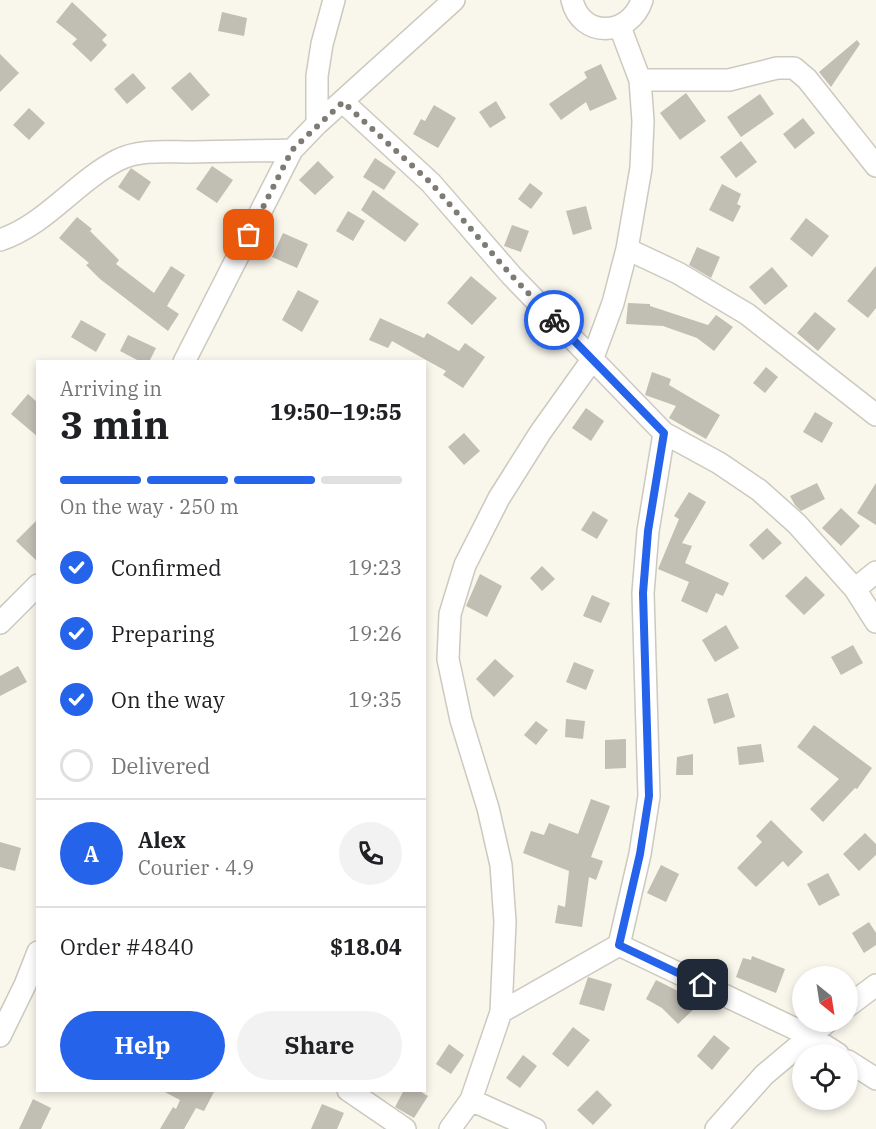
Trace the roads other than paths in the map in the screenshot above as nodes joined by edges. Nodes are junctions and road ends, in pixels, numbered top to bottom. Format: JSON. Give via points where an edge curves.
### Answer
{"nodes":[{"id":1,"x":334,"y":0,"type":"edge"},
{"id":2,"x":454,"y":0,"type":"edge"},
{"id":3,"x":572,"y":0,"type":"edge"},
{"id":4,"x":642,"y":0,"type":"edge"},
{"id":5,"x":620,"y":27,"type":"junction"},
{"id":6,"x":640,"y":80,"type":"junction"},
{"id":7,"x":343,"y":102,"type":"junction"},
{"id":8,"x":318,"y":124,"type":"junction"},
{"id":9,"x":292,"y":150,"type":"junction"},
{"id":10,"x":876,"y":166,"type":"edge"},
{"id":11,"x":0,"y":240,"type":"edge"},
{"id":12,"x":627,"y":249,"type":"junction"},
{"id":13,"x":185,"y":360,"type":"edge"},
{"id":14,"x":592,"y":360,"type":"junction"},
{"id":15,"x":876,"y":415,"type":"edge"},
{"id":16,"x":664,"y":433,"type":"junction"},
{"id":17,"x":876,"y":572,"type":"edge"},
{"id":18,"x":36,"y":587,"type":"edge"},
{"id":19,"x":855,"y":589,"type":"junction"},
{"id":20,"x":876,"y":622,"type":"edge"},
{"id":21,"x":0,"y":623,"type":"edge"},
{"id":22,"x":619,"y":945,"type":"junction"},
{"id":23,"x":36,"y":957,"type":"edge"},
{"id":24,"x":876,"y":985,"type":"edge"},
{"id":25,"x":858,"y":998,"type":"edge"},
{"id":26,"x":501,"y":1012,"type":"junction"},
{"id":27,"x":812,"y":1032,"type":"edge"},
{"id":28,"x":808,"y":1035,"type":"junction"},
{"id":29,"x":0,"y":1036,"type":"edge"},
{"id":30,"x":822,"y":1044,"type":"edge"},
{"id":31,"x":858,"y":1067,"type":"edge"},
{"id":32,"x":876,"y":1079,"type":"edge"},
{"id":33,"x":351,"y":1092,"type":"edge"},
{"id":34,"x":471,"y":1100,"type":"junction"},
{"id":35,"x":405,"y":1129,"type":"edge"},
{"id":36,"x":450,"y":1129,"type":"edge"},
{"id":37,"x":535,"y":1129,"type":"edge"},
{"id":38,"x":716,"y":1129,"type":"edge"}],
"edges":[{"from":1,"to":8,"type":"street","via":[[317,76]]},
{"from":2,"to":7,"type":"street"},
{"from":3,"to":5,"type":"street","via":[[574,10],[586,23],[602,29]]},
{"from":4,"to":5,"type":"street","via":[[634,15]]},
{"from":5,"to":6,"type":"street"},
{"from":6,"to":10,"type":"street","via":[[729,80],[777,68],[794,68]]},
{"from":6,"to":12,"type":"street","via":[[641,168]]},
{"from":7,"to":8,"type":"street"},
{"from":7,"to":14,"type":"street","via":[[431,183]]},
{"from":8,"to":9,"type":"street"},
{"from":9,"to":11,"type":"street","via":[[143,153],[118,159],[40,219]]},
{"from":9,"to":13,"type":"street"},
{"from":12,"to":14,"type":"street"},
{"from":12,"to":15,"type":"street","via":[[678,273],[747,314]]},
{"from":14,"to":16,"type":"street"},
{"from":14,"to":26,"type":"street","via":[[499,498],[465,565],[450,614],[447,659],[501,865],[505,922]]},
{"from":16,"to":19,"type":"street","via":[[759,490],[797,524]]},
{"from":16,"to":22,"type":"street","via":[[648,531],[643,593],[649,796]]},
{"from":17,"to":19,"type":"street"},
{"from":18,"to":21,"type":"street"},
{"from":19,"to":20,"type":"street"},
{"from":22,"to":26,"type":"street"},
{"from":22,"to":28,"type":"street"},
{"from":23,"to":29,"type":"street"},
{"from":24,"to":25,"type":"street"},
{"from":26,"to":34,"type":"street"},
{"from":27,"to":28,"type":"street"},
{"from":28,"to":30,"type":"street"},
{"from":28,"to":38,"type":"street","via":[[764,1075]]},
{"from":31,"to":32,"type":"street"},
{"from":33,"to":35,"type":"street"},
{"from":34,"to":36,"type":"street"},
{"from":34,"to":37,"type":"street"}]}
